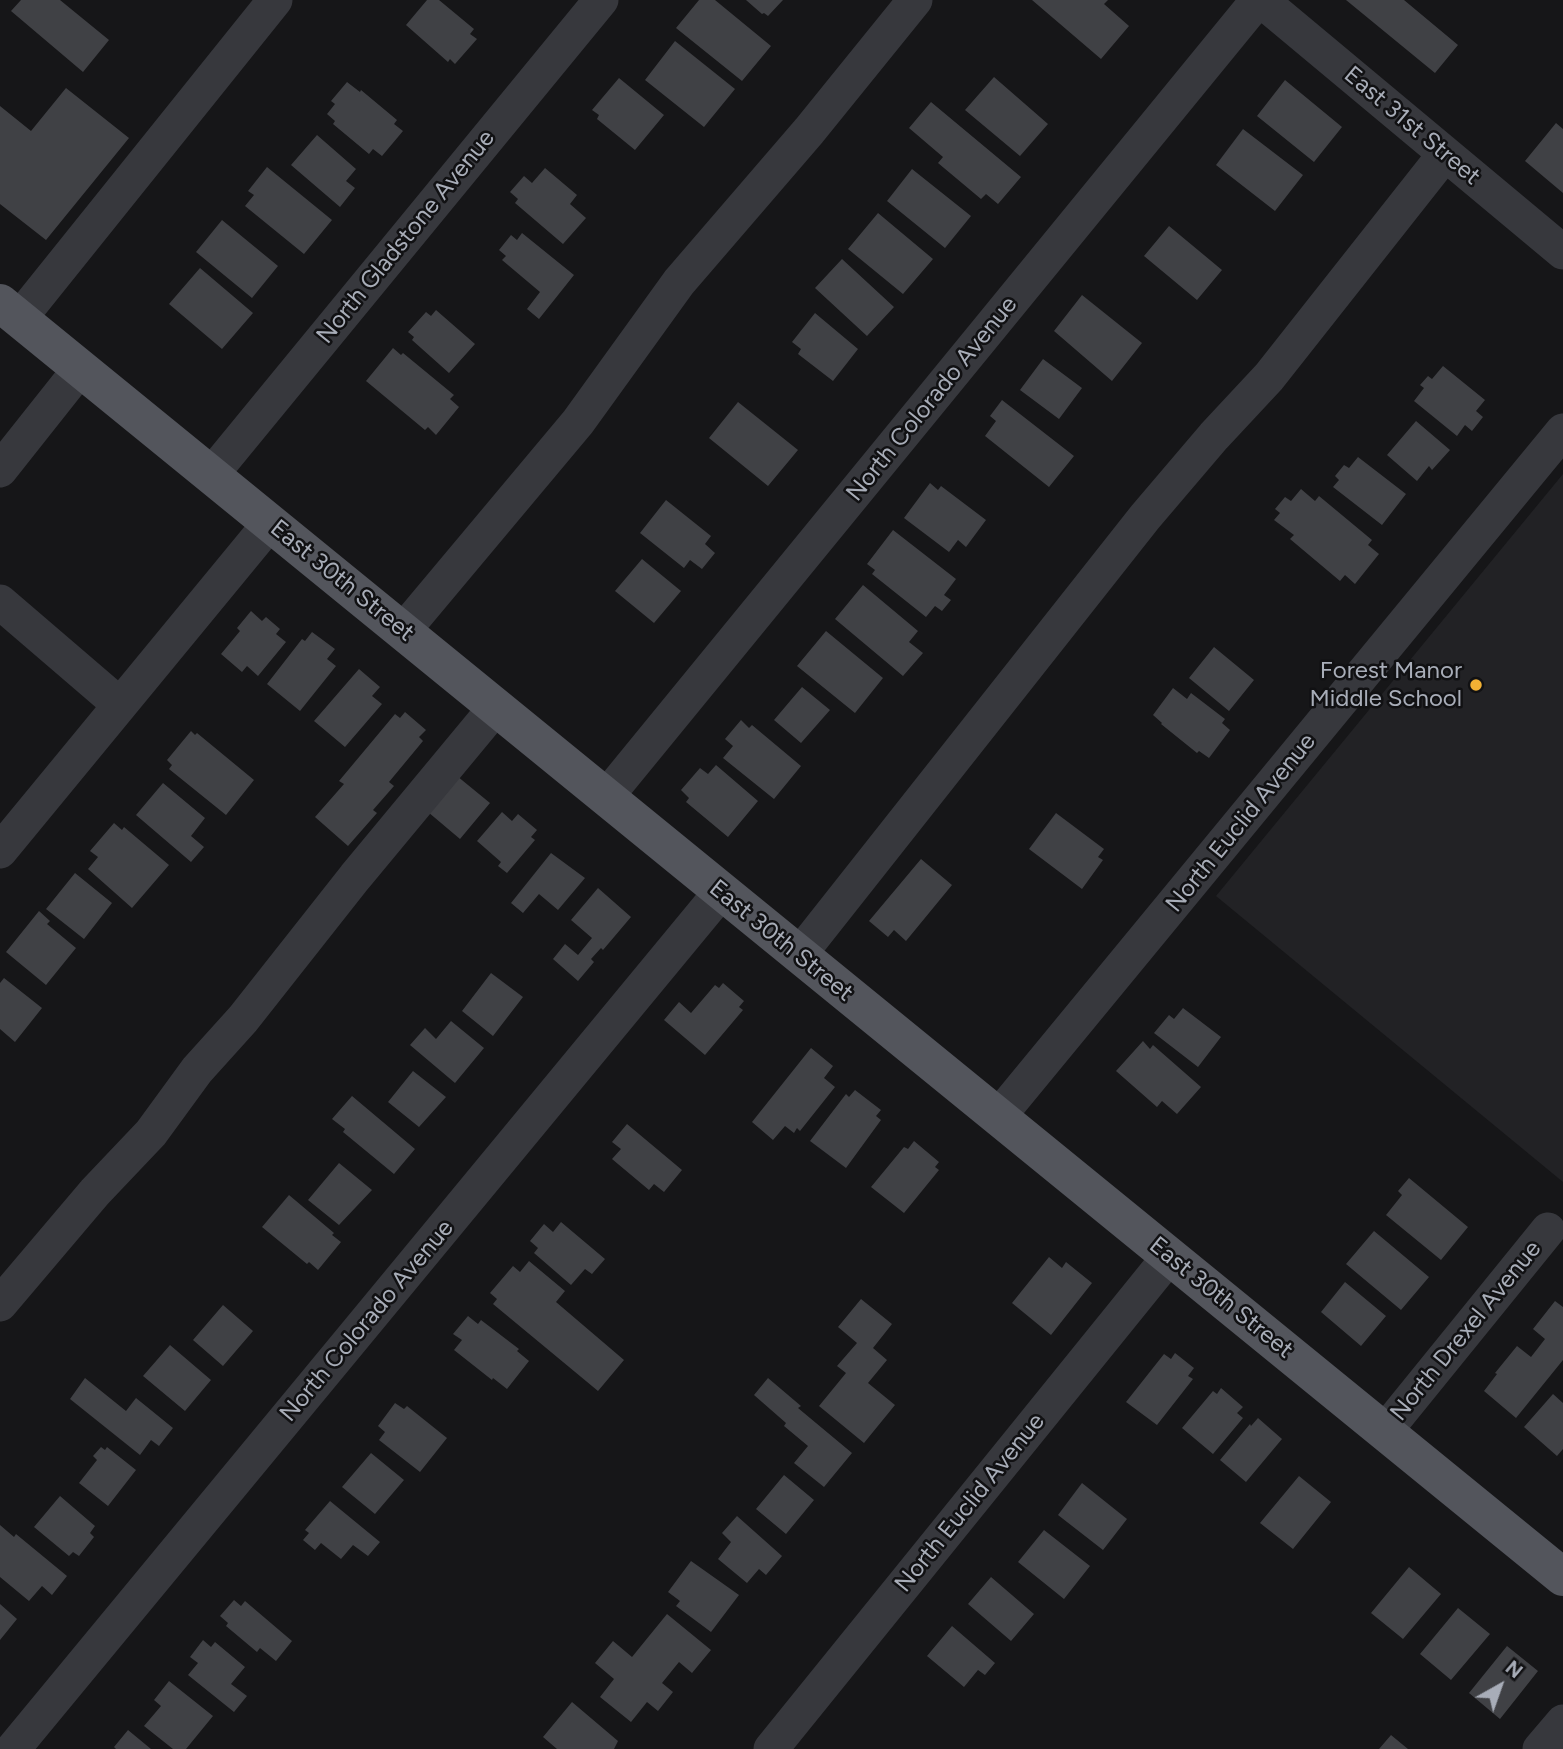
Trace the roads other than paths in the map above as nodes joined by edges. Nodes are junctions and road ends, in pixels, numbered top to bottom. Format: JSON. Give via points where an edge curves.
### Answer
{"nodes":[{"id":1,"x":275,"y":0,"type":"edge"},
{"id":2,"x":601,"y":0,"type":"edge"},
{"id":3,"x":915,"y":0,"type":"edge"},
{"id":4,"x":1260,"y":0,"type":"edge"},
{"id":5,"x":1446,"y":154,"type":"junction"},
{"id":6,"x":1563,"y":252,"type":"edge"},
{"id":7,"x":10,"y":311,"type":"edge"},
{"id":8,"x":80,"y":369,"type":"junction"},
{"id":9,"x":1563,"y":432,"type":"edge"},
{"id":10,"x":0,"y":470,"type":"edge"},
{"id":11,"x":211,"y":475,"type":"junction"},
{"id":12,"x":270,"y":523,"type":"junction"},
{"id":13,"x":0,"y":601,"type":"edge"},
{"id":14,"x":403,"y":631,"type":"junction"},
{"id":15,"x":120,"y":705,"type":"junction"},
{"id":16,"x":496,"y":707,"type":"junction"},
{"id":17,"x":606,"y":797,"type":"junction"},
{"id":18,"x":0,"y":851,"type":"edge"},
{"id":19,"x":721,"y":892,"type":"junction"},
{"id":20,"x":799,"y":955,"type":"junction"},
{"id":21,"x":998,"y":1117,"type":"junction"},
{"id":22,"x":1548,"y":1230,"type":"dead end"},
{"id":23,"x":1169,"y":1257,"type":"junction"},
{"id":24,"x":0,"y":1304,"type":"edge"},
{"id":25,"x":1385,"y":1432,"type":"junction"},
{"id":26,"x":1563,"y":1577,"type":"edge"},
{"id":27,"x":1563,"y":1722,"type":"edge"},
{"id":28,"x":13,"y":1749,"type":"edge"},
{"id":29,"x":771,"y":1749,"type":"edge"},
{"id":30,"x":1541,"y":1749,"type":"edge"}],
"edges":[{"from":1,"to":7,"type":"street"},
{"from":2,"to":11,"type":"street","name":"North Gladstone Avenue"},
{"from":3,"to":14,"type":"street","via":[[679,282],[578,422]]},
{"from":4,"to":5,"type":"street","name":"East 31st Street"},
{"from":4,"to":17,"type":"street","name":"North Colorado Avenue"},
{"from":5,"to":6,"type":"street","name":"East 31st Street"},
{"from":5,"to":20,"type":"street","via":[[1269,377],[1145,517]]},
{"from":7,"to":8,"type":"main road","name":"East 30th Street"},
{"from":8,"to":10,"type":"street"},
{"from":8,"to":11,"type":"main road","name":"East 30th Street"},
{"from":9,"to":21,"type":"street","name":"North Euclid Avenue"},
{"from":11,"to":12,"type":"main road","name":"East 30th Street"},
{"from":12,"to":14,"type":"main road","name":"East 30th Street"},
{"from":12,"to":15,"type":"street"},
{"from":13,"to":15,"type":"street"},
{"from":14,"to":16,"type":"main road","name":"East 30th Street"},
{"from":15,"to":18,"type":"street"},
{"from":16,"to":17,"type":"main road","name":"East 30th Street"},
{"from":16,"to":24,"type":"street","via":[[197,1070],[151,1133]]},
{"from":17,"to":19,"type":"main road","name":"East 30th Street"},
{"from":19,"to":20,"type":"main road","name":"East 30th Street"},
{"from":19,"to":28,"type":"street","name":"North Colorado Avenue"},
{"from":20,"to":21,"type":"main road","name":"East 30th Street"},
{"from":21,"to":23,"type":"main road","name":"East 30th Street"},
{"from":22,"to":25,"type":"street","name":"North Drexel Avenue"},
{"from":23,"to":25,"type":"main road","name":"East 30th Street"},
{"from":23,"to":29,"type":"street","name":"North Euclid Avenue"},
{"from":25,"to":26,"type":"main road","name":"East 30th Street"},
{"from":27,"to":30,"type":"street"}]}
